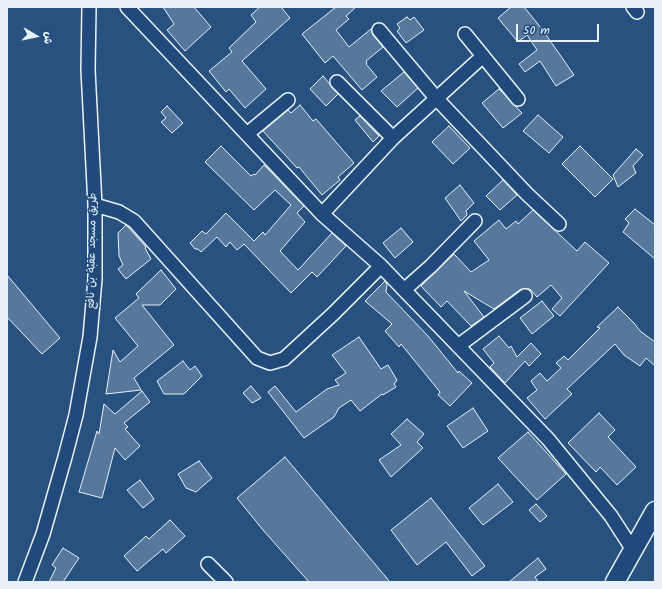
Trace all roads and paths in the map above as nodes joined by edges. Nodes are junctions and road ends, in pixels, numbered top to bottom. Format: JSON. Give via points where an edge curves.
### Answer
{"nodes":[{"id":1,"x":89,"y":7,"type":"edge"},
{"id":2,"x":127,"y":7,"type":"edge"},
{"id":3,"x":379,"y":30,"type":"dead end"},
{"id":4,"x":465,"y":34,"type":"dead end"},
{"id":5,"x":484,"y":56,"type":"junction"},
{"id":6,"x":337,"y":82,"type":"dead end"},
{"id":7,"x":436,"y":98,"type":"junction"},
{"id":8,"x":518,"y":99,"type":"dead end"},
{"id":9,"x":288,"y":100,"type":"dead end"},
{"id":10,"x":247,"y":134,"type":"junction"},
{"id":11,"x":393,"y":138,"type":"junction"},
{"id":12,"x":96,"y":205,"type":"junction"},
{"id":13,"x":322,"y":214,"type":"junction"},
{"id":14,"x":475,"y":221,"type":"dead end"},
{"id":15,"x":559,"y":224,"type":"dead end"},
{"id":16,"x":381,"y":266,"type":"junction"},
{"id":17,"x":404,"y":290,"type":"junction"},
{"id":18,"x":525,"y":296,"type":"dead end"},
{"id":19,"x":458,"y":346,"type":"junction"},
{"id":20,"x":655,"y":511,"type":"edge"},
{"id":21,"x":633,"y":550,"type":"junction"},
{"id":22,"x":208,"y":564,"type":"dead end"},
{"id":23,"x":25,"y":582,"type":"edge"},
{"id":24,"x":226,"y":582,"type":"edge"},
{"id":25,"x":615,"y":582,"type":"edge"}],
"edges":[{"from":1,"to":12,"type":"street","name":"طريق مسجد عقبة بن نافع","via":[[88,70]]},
{"from":2,"to":10,"type":"street"},
{"from":3,"to":7,"type":"street"},
{"from":4,"to":5,"type":"street"},
{"from":5,"to":7,"type":"street"},
{"from":5,"to":8,"type":"street"},
{"from":6,"to":11,"type":"street"},
{"from":7,"to":11,"type":"street"},
{"from":7,"to":15,"type":"street"},
{"from":9,"to":10,"type":"street"},
{"from":10,"to":13,"type":"street"},
{"from":11,"to":13,"type":"street"},
{"from":12,"to":16,"type":"street","via":[[119,212],[134,221],[257,358],[270,363],[284,359]]},
{"from":12,"to":23,"type":"street","name":"طريق مسجد عقبة بن نافع","via":[[95,279],[90,337],[76,415],[43,534]]},
{"from":13,"to":16,"type":"street"},
{"from":14,"to":17,"type":"street"},
{"from":16,"to":17,"type":"street"},
{"from":17,"to":19,"type":"street"},
{"from":18,"to":19,"type":"street"},
{"from":19,"to":21,"type":"street","via":[[548,439],[611,516]]},
{"from":20,"to":21,"type":"highway"},
{"from":21,"to":25,"type":"highway"},
{"from":22,"to":24,"type":"street"}]}
